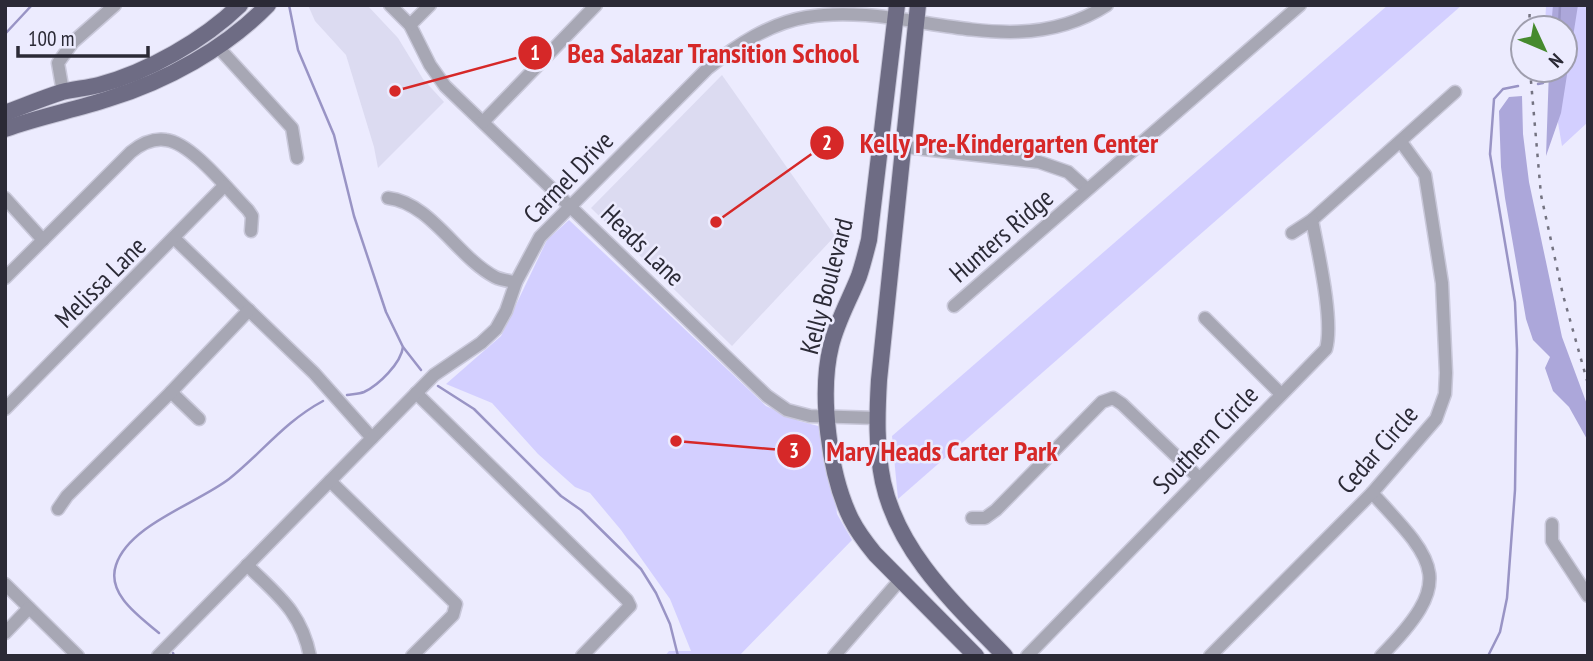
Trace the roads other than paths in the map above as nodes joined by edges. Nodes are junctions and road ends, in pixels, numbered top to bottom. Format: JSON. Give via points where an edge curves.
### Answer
{"nodes":[{"id":1,"x":115,"y":5,"type":"edge"},
{"id":2,"x":240,"y":5,"type":"edge"},
{"id":3,"x":268,"y":5,"type":"edge"},
{"id":4,"x":390,"y":5,"type":"edge"},
{"id":5,"x":430,"y":5,"type":"edge"},
{"id":6,"x":596,"y":5,"type":"edge"},
{"id":7,"x":918,"y":5,"type":"edge"},
{"id":8,"x":1107,"y":5,"type":"edge"},
{"id":9,"x":1300,"y":5,"type":"edge"},
{"id":10,"x":896,"y":13,"type":"edge"},
{"id":11,"x":916,"y":23,"type":"junction"},
{"id":12,"x":410,"y":25,"type":"junction"},
{"id":13,"x":218,"y":47,"type":"junction"},
{"id":14,"x":63,"y":92,"type":"junction"},
{"id":15,"x":1455,"y":92,"type":"dead end"},
{"id":16,"x":5,"y":113,"type":"edge"},
{"id":17,"x":483,"y":122,"type":"junction"},
{"id":18,"x":5,"y":129,"type":"edge"},
{"id":19,"x":1401,"y":142,"type":"junction"},
{"id":20,"x":879,"y":144,"type":"junction"},
{"id":21,"x":904,"y":146,"type":"junction"},
{"id":22,"x":297,"y":158,"type":"dead end"},
{"id":23,"x":225,"y":186,"type":"junction"},
{"id":24,"x":1087,"y":189,"type":"junction"},
{"id":25,"x":5,"y":198,"type":"edge"},
{"id":26,"x":388,"y":198,"type":"dead end"},
{"id":27,"x":570,"y":207,"type":"junction"},
{"id":28,"x":1312,"y":220,"type":"junction"},
{"id":29,"x":251,"y":231,"type":"dead end"},
{"id":30,"x":1292,"y":233,"type":"dead end"},
{"id":31,"x":175,"y":239,"type":"junction"},
{"id":32,"x":43,"y":240,"type":"junction"},
{"id":33,"x":5,"y":278,"type":"edge"},
{"id":34,"x":516,"y":282,"type":"junction"},
{"id":35,"x":954,"y":306,"type":"dead end"},
{"id":36,"x":249,"y":310,"type":"junction"},
{"id":37,"x":1205,"y":318,"type":"dead end"},
{"id":38,"x":172,"y":392,"type":"junction"},
{"id":39,"x":416,"y":393,"type":"junction"},
{"id":40,"x":1281,"y":394,"type":"junction"},
{"id":41,"x":5,"y":409,"type":"edge"},
{"id":42,"x":826,"y":417,"type":"junction"},
{"id":43,"x":877,"y":418,"type":"junction"},
{"id":44,"x":199,"y":419,"type":"dead end"},
{"id":45,"x":372,"y":438,"type":"junction"},
{"id":46,"x":1199,"y":478,"type":"junction"},
{"id":47,"x":330,"y":481,"type":"junction"},
{"id":48,"x":1372,"y":493,"type":"junction"},
{"id":49,"x":58,"y":509,"type":"dead end"},
{"id":50,"x":972,"y":518,"type":"dead end"},
{"id":51,"x":1552,"y":524,"type":"dead end"},
{"id":52,"x":247,"y":565,"type":"junction"},
{"id":53,"x":900,"y":580,"type":"junction"},
{"id":54,"x":5,"y":584,"type":"edge"},
{"id":55,"x":1588,"y":596,"type":"edge"},
{"id":56,"x":29,"y":608,"type":"junction"},
{"id":57,"x":5,"y":633,"type":"edge"},
{"id":58,"x":78,"y":656,"type":"edge"},
{"id":59,"x":158,"y":656,"type":"edge"},
{"id":60,"x":310,"y":656,"type":"edge"},
{"id":61,"x":412,"y":656,"type":"edge"},
{"id":62,"x":582,"y":656,"type":"edge"},
{"id":63,"x":834,"y":656,"type":"edge"},
{"id":64,"x":976,"y":656,"type":"edge"},
{"id":65,"x":1005,"y":656,"type":"edge"},
{"id":66,"x":1027,"y":656,"type":"edge"},
{"id":67,"x":1210,"y":656,"type":"edge"},
{"id":68,"x":1381,"y":656,"type":"edge"}],
"edges":[{"from":1,"to":14,"type":"street","via":[[58,63]]},
{"from":2,"to":14,"type":"main road","via":[[203,36],[156,62],[100,85]]},
{"from":3,"to":13,"type":"main road"},
{"from":4,"to":12,"type":"street","name":"Heads Lane"},
{"from":5,"to":12,"type":"street"},
{"from":6,"to":17,"type":"street"},
{"from":7,"to":11,"type":"main road","name":"Kelly Boulevard"},
{"from":8,"to":11,"type":"street","name":"Carmel Drive","via":[[1077,21],[1025,32]]},
{"from":9,"to":24,"type":"street","name":"Hunters Ridge"},
{"from":10,"to":11,"type":"street","name":"Carmel Drive"},
{"from":10,"to":20,"type":"main road","name":"Kelly Boulevard"},
{"from":10,"to":27,"type":"street","name":"Carmel Drive","via":[[807,17],[779,24],[732,49]]},
{"from":11,"to":21,"type":"main road","name":"Kelly Boulevard"},
{"from":12,"to":17,"type":"street","name":"Heads Lane","via":[[445,86]]},
{"from":13,"to":18,"type":"main road","via":[[136,89]]},
{"from":13,"to":22,"type":"street","via":[[292,128]]},
{"from":14,"to":16,"type":"main road"},
{"from":15,"to":19,"type":"street"},
{"from":17,"to":27,"type":"street","name":"Heads Lane"},
{"from":19,"to":28,"type":"street"},
{"from":19,"to":48,"type":"street","name":"Cedar Circle","via":[[1425,176],[1430,200],[1444,306],[1445,394],[1425,435]]},
{"from":20,"to":21,"type":"street"},
{"from":20,"to":42,"type":"main road","name":"Kelly Boulevard","via":[[869,240],[831,347]]},
{"from":21,"to":24,"type":"street","via":[[1039,162],[1068,172]]},
{"from":21,"to":43,"type":"main road","name":"Kelly Boulevard"},
{"from":23,"to":29,"type":"street","via":[[252,216]]},
{"from":23,"to":31,"type":"street","name":"Melissa Lane"},
{"from":23,"to":32,"type":"street","via":[[188,149],[167,140],[153,141],[131,152]]},
{"from":24,"to":35,"type":"street","name":"Hunters Ridge"},
{"from":25,"to":32,"type":"street"},
{"from":26,"to":34,"type":"street","via":[[414,206],[496,278]]},
{"from":27,"to":34,"type":"street","name":"Carmel Drive","via":[[540,237]]},
{"from":27,"to":42,"type":"street","name":"Heads Lane","via":[[767,396],[787,410]]},
{"from":28,"to":30,"type":"street"},
{"from":28,"to":40,"type":"street","name":"Southern Circle","via":[[1327,344]]},
{"from":31,"to":36,"type":"street"},
{"from":31,"to":41,"type":"street","name":"Melissa Lane"},
{"from":32,"to":33,"type":"street"},
{"from":34,"to":39,"type":"street","name":"Carmel Drive","via":[[496,329]]},
{"from":36,"to":38,"type":"street"},
{"from":36,"to":45,"type":"street"},
{"from":37,"to":40,"type":"street"},
{"from":38,"to":44,"type":"street"},
{"from":38,"to":49,"type":"street"},
{"from":39,"to":45,"type":"street","name":"Carmel Drive"},
{"from":39,"to":62,"type":"street","via":[[627,600],[630,606]]},
{"from":40,"to":46,"type":"street","name":"Southern Circle"},
{"from":42,"to":43,"type":"street","name":"Heads Lane"},
{"from":42,"to":53,"type":"main road","name":"Kelly Boulevard","via":[[836,474],[851,518]]},
{"from":43,"to":65,"type":"main road","name":"Kelly Boulevard","via":[[883,484],[903,534],[935,582]]},
{"from":45,"to":47,"type":"street","name":"Carmel Drive"},
{"from":46,"to":50,"type":"street","via":[[1113,398],[1102,402],[996,510],[985,518]]},
{"from":46,"to":66,"type":"street","name":"Southern Circle"},
{"from":47,"to":52,"type":"street","name":"Carmel Drive"},
{"from":47,"to":61,"type":"street","via":[[456,604],[453,615]]},
{"from":48,"to":67,"type":"street","name":"Cedar Circle"},
{"from":48,"to":68,"type":"street","via":[[1423,551],[1430,579],[1423,607]]},
{"from":51,"to":55,"type":"street","via":[[1552,541]]},
{"from":52,"to":59,"type":"street","name":"Carmel Drive"},
{"from":52,"to":60,"type":"street","via":[[292,609]]},
{"from":53,"to":63,"type":"street"},
{"from":53,"to":64,"type":"main road","name":"Kelly Boulevard"},
{"from":54,"to":56,"type":"street"},
{"from":56,"to":57,"type":"street"},
{"from":56,"to":58,"type":"street"}]}
